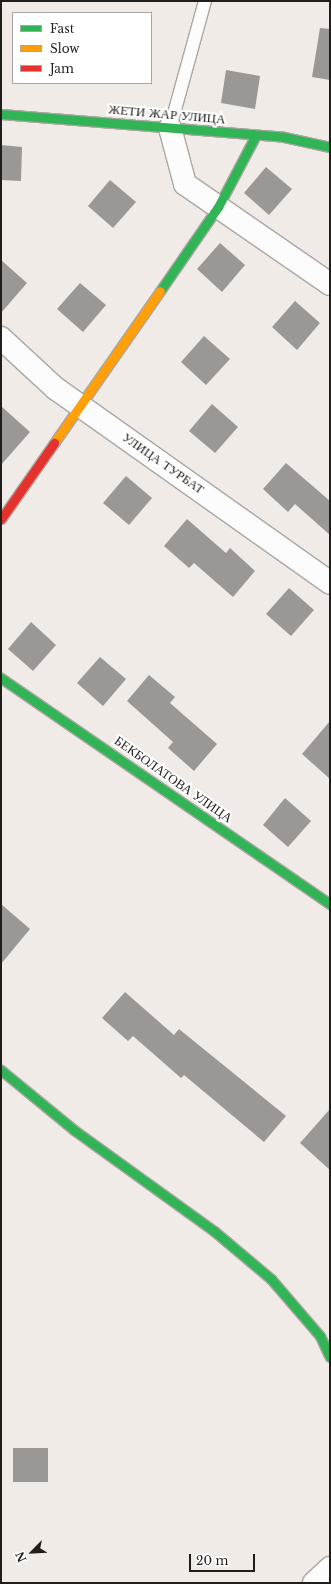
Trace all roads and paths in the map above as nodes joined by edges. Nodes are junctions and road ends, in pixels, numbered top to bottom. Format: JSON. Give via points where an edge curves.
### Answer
{"nodes":[{"id":1,"x":205,"y":1,"type":"edge"},
{"id":2,"x":1,"y":114,"type":"edge"},
{"id":3,"x":170,"y":128,"type":"junction"},
{"id":4,"x":256,"y":135,"type":"junction"},
{"id":5,"x":330,"y":147,"type":"edge"},
{"id":6,"x":218,"y":207,"type":"junction"},
{"id":7,"x":330,"y":284,"type":"edge"},
{"id":8,"x":1,"y":338,"type":"edge"},
{"id":9,"x":81,"y":406,"type":"junction"},
{"id":10,"x":1,"y":519,"type":"edge"},
{"id":11,"x":330,"y":583,"type":"edge"},
{"id":12,"x":1,"y":678,"type":"edge"},
{"id":13,"x":330,"y":904,"type":"edge"},
{"id":14,"x":1,"y":1070,"type":"edge"},
{"id":15,"x":330,"y":1357,"type":"edge"},
{"id":16,"x":330,"y":1568,"type":"edge"},
{"id":17,"x":314,"y":1583,"type":"edge"}],
"edges":[{"from":1,"to":3,"type":"lane"},
{"from":2,"to":3,"type":"street","name":"ЖЕТИ ЖАР УЛИЦА"},
{"from":3,"to":4,"type":"street","name":"ЖЕТИ ЖАР УЛИЦА"},
{"from":3,"to":6,"type":"street","via":[[185,184]]},
{"from":4,"to":5,"type":"street","name":"ЖЕТИ ЖАР УЛИЦА","via":[[284,137]]},
{"from":4,"to":6,"type":"street"},
{"from":6,"to":7,"type":"street"},
{"from":6,"to":9,"type":"street"},
{"from":8,"to":9,"type":"street","name":"УЛИЦА ТУРБАТ","via":[[55,388]]},
{"from":9,"to":10,"type":"street"},
{"from":9,"to":11,"type":"street","name":"УЛИЦА ТУРБАТ"},
{"from":12,"to":13,"type":"street","name":"БЕКБОЛАТОВА УЛИЦА"},
{"from":14,"to":15,"type":"street","via":[[74,1130],[214,1231],[271,1279],[320,1336]]},
{"from":16,"to":17,"type":"street"}]}
